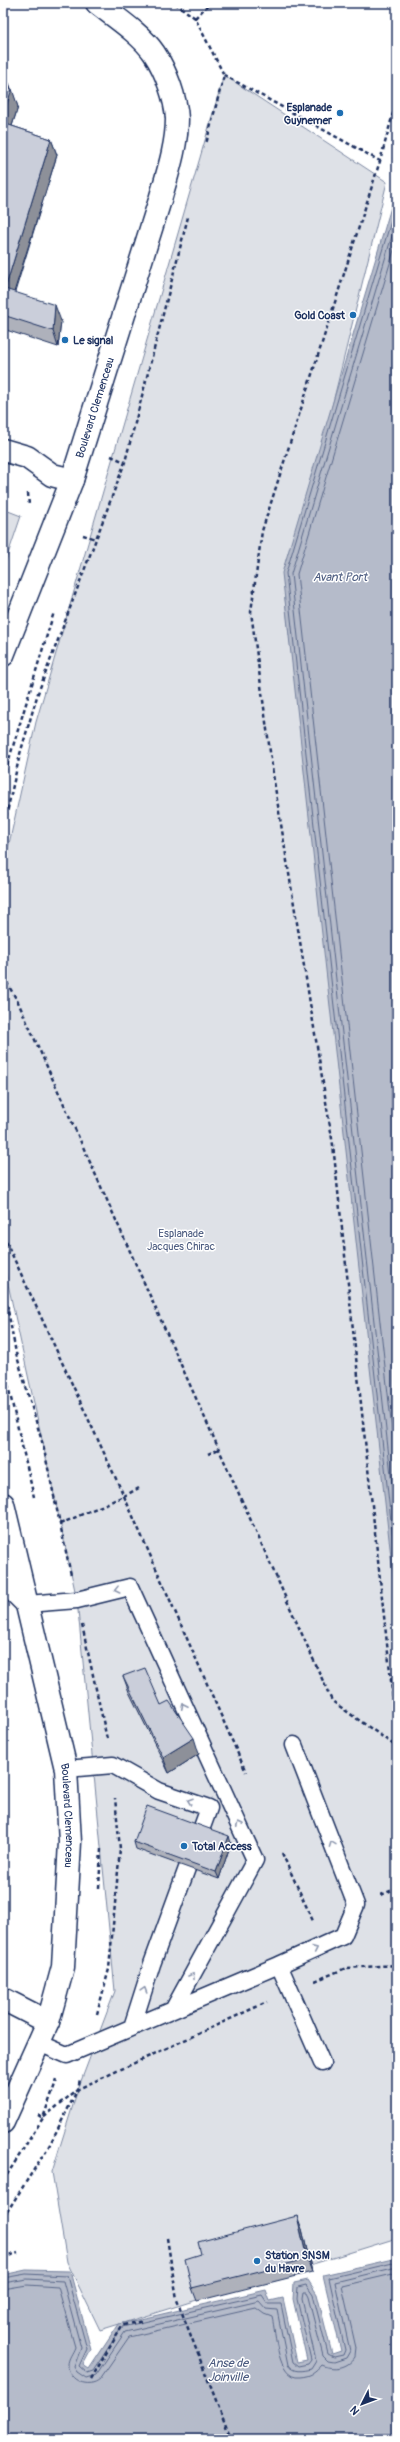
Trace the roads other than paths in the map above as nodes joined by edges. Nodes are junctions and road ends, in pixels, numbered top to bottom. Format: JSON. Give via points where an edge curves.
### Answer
{"nodes":[{"id":1,"x":97,"y":3,"type":"edge"},
{"id":2,"x":3,"y":450,"type":"edge"},
{"id":3,"x":72,"y":480,"type":"junction"},
{"id":4,"x":3,"y":654,"type":"edge"},
{"id":5,"x":3,"y":1504,"type":"edge"},
{"id":6,"x":3,"y":1580,"type":"edge"},
{"id":7,"x":27,"y":1604,"type":"junction"},
{"id":8,"x":294,"y":1745,"type":"dead end"},
{"id":9,"x":66,"y":1769,"type":"junction"},
{"id":10,"x":279,"y":1965,"type":"junction"},
{"id":11,"x":3,"y":1999,"type":"edge"},
{"id":12,"x":173,"y":2010,"type":"junction"},
{"id":13,"x":48,"y":2022,"type":"junction"},
{"id":14,"x":132,"y":2027,"type":"junction"},
{"id":15,"x":39,"y":2043,"type":"junction"},
{"id":16,"x":322,"y":2063,"type":"dead end"},
{"id":17,"x":3,"y":2122,"type":"edge"}],
"edges":[{"from":1,"to":3,"type":"street","name":"Boulevard Clemenceau","via":[[128,27],[154,53],[169,85],[177,119],[170,165]]},
{"from":2,"to":3,"type":"street","via":[[27,457],[52,475]]},
{"from":3,"to":4,"type":"street","name":"Boulevard Clemenceau"},
{"from":5,"to":7,"type":"street","name":"Boulevard Clemenceau"},
{"from":6,"to":7,"type":"street"},
{"from":7,"to":9,"type":"street","name":"Boulevard Clemenceau"},
{"from":12,"to":7,"type":"lane","one_way":true,"via":[[255,1860],[130,1587],[77,1600]]},
{"from":10,"to":8,"type":"lane","one_way":true,"via":[[343,1936],[356,1904]]},
{"from":9,"to":13,"type":"street","name":"Boulevard Clemenceau","via":[[70,1842],[63,1967]]},
{"from":14,"to":9,"type":"lane","one_way":true,"via":[[152,1964],[209,1808],[159,1791],[113,1765]]},
{"from":10,"to":12,"type":"lane"},
{"from":10,"to":16,"type":"lane"},
{"from":11,"to":13,"type":"street"},
{"from":12,"to":14,"type":"lane"},
{"from":13,"to":15,"type":"street","name":"Boulevard Clemenceau"},
{"from":14,"to":15,"type":"lane","via":[[67,2055]]},
{"from":15,"to":17,"type":"street","name":"Boulevard Clemenceau"}]}
